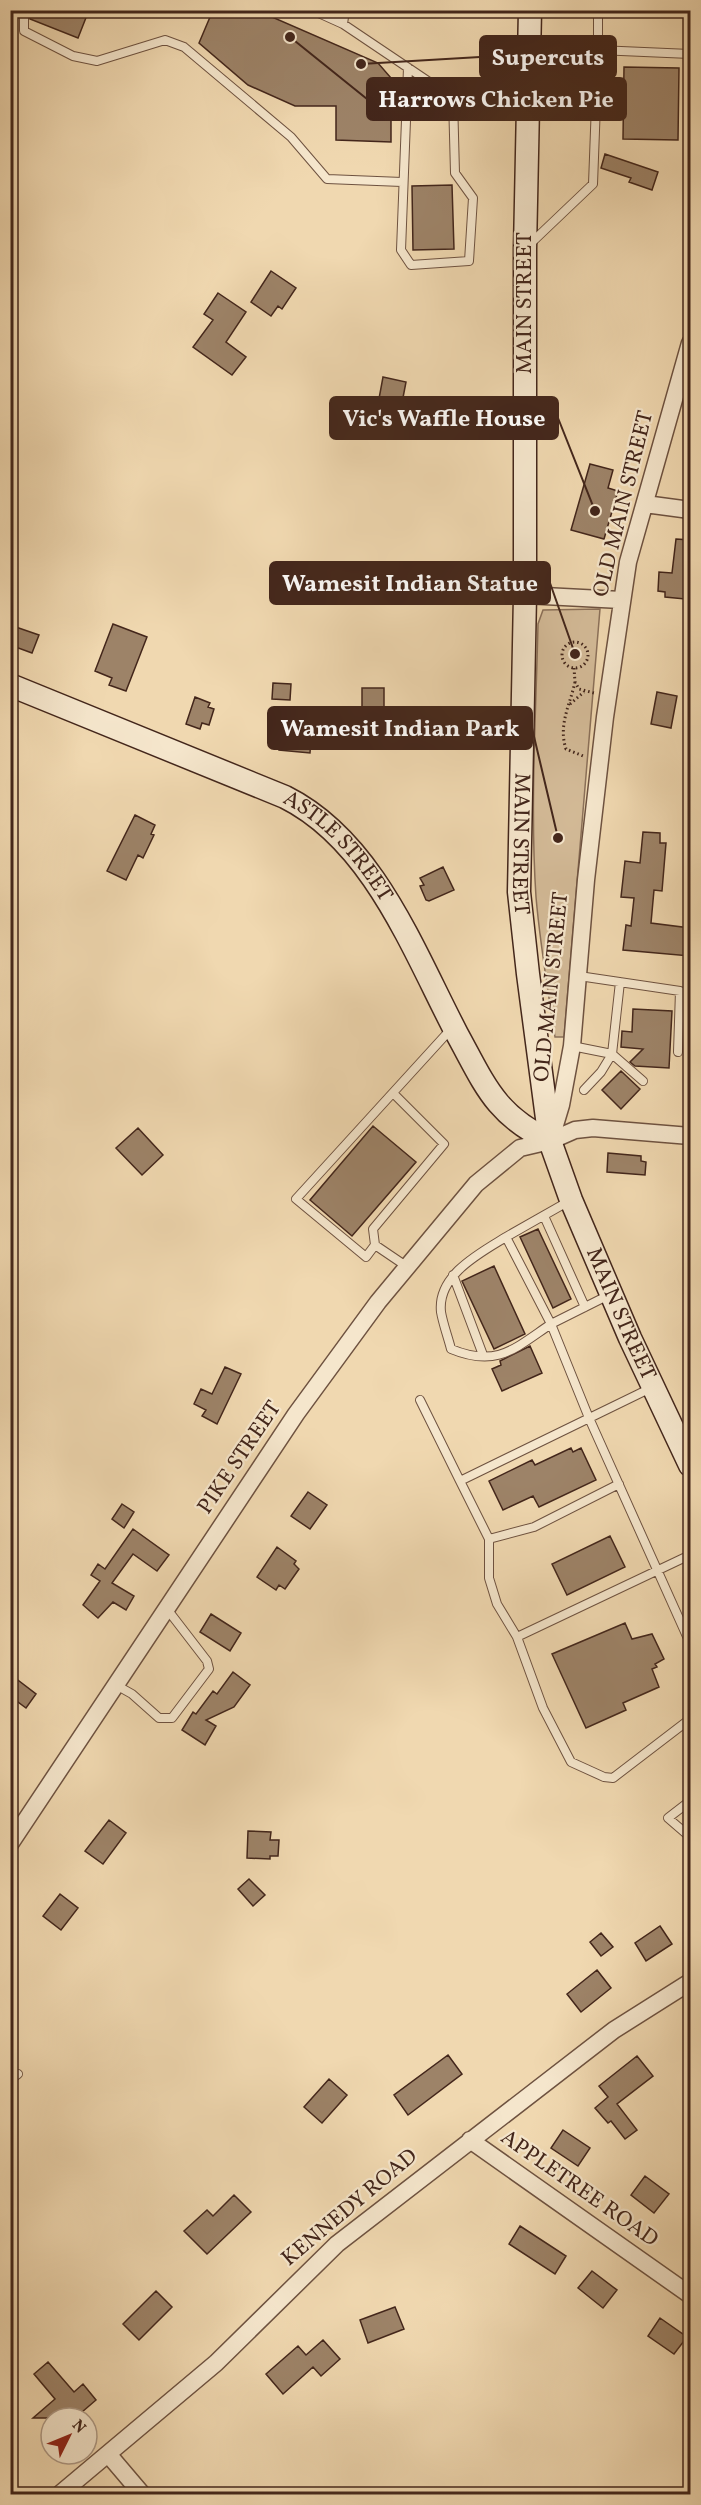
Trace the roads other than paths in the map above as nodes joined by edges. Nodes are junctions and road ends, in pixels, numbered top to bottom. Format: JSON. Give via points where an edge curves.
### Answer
{"nodes":[{"id":1,"x":24,"y":10,"type":"edge"},
{"id":2,"x":312,"y":10,"type":"edge"},
{"id":3,"x":345,"y":10,"type":"edge"},
{"id":4,"x":531,"y":10,"type":"edge"},
{"id":5,"x":598,"y":10,"type":"edge"},
{"id":6,"x":342,"y":24,"type":"junction"},
{"id":7,"x":598,"y":50,"type":"junction"},
{"id":8,"x":690,"y":54,"type":"edge"},
{"id":9,"x":408,"y":68,"type":"junction"},
{"id":10,"x":402,"y":182,"type":"junction"},
{"id":11,"x":525,"y":249,"type":"junction"},
{"id":12,"x":690,"y":343,"type":"edge"},
{"id":13,"x":645,"y":504,"type":"junction"},
{"id":14,"x":690,"y":510,"type":"edge"},
{"id":15,"x":525,"y":595,"type":"junction"},
{"id":16,"x":621,"y":600,"type":"junction"},
{"id":17,"x":10,"y":685,"type":"edge"},
{"id":18,"x":579,"y":976,"type":"junction"},
{"id":19,"x":620,"y":982,"type":"junction"},
{"id":20,"x":453,"y":1026,"type":"junction"},
{"id":21,"x":572,"y":1046,"type":"junction"},
{"id":22,"x":678,"y":1052,"type":"dead end"},
{"id":23,"x":612,"y":1054,"type":"junction"},
{"id":24,"x":643,"y":1081,"type":"dead end"},
{"id":25,"x":584,"y":1090,"type":"dead end"},
{"id":26,"x":393,"y":1093,"type":"junction"},
{"id":27,"x":690,"y":1136,"type":"edge"},
{"id":28,"x":550,"y":1141,"type":"junction"},
{"id":29,"x":572,"y":1200,"type":"junction"},
{"id":30,"x":544,"y":1216,"type":"junction"},
{"id":31,"x":507,"y":1237,"type":"junction"},
{"id":32,"x":375,"y":1245,"type":"junction"},
{"id":33,"x":406,"y":1266,"type":"junction"},
{"id":34,"x":453,"y":1275,"type":"junction"},
{"id":35,"x":611,"y":1294,"type":"junction"},
{"id":36,"x":585,"y":1307,"type":"junction"},
{"id":37,"x":551,"y":1324,"type":"junction"},
{"id":38,"x":483,"y":1355,"type":"junction"},
{"id":39,"x":653,"y":1387,"type":"junction"},
{"id":40,"x":420,"y":1400,"type":"dead end"},
{"id":41,"x":589,"y":1418,"type":"junction"},
{"id":42,"x":690,"y":1465,"type":"edge"},
{"id":43,"x":460,"y":1481,"type":"junction"},
{"id":44,"x":619,"y":1484,"type":"junction"},
{"id":45,"x":489,"y":1539,"type":"junction"},
{"id":46,"x":690,"y":1555,"type":"edge"},
{"id":47,"x":658,"y":1570,"type":"junction"},
{"id":48,"x":167,"y":1610,"type":"junction"},
{"id":49,"x":517,"y":1637,"type":"junction"},
{"id":50,"x":690,"y":1643,"type":"edge"},
{"id":51,"x":116,"y":1685,"type":"junction"},
{"id":52,"x":690,"y":1719,"type":"edge"},
{"id":53,"x":690,"y":1801,"type":"edge"},
{"id":54,"x":690,"y":1837,"type":"edge"},
{"id":55,"x":10,"y":1844,"type":"edge"},
{"id":56,"x":690,"y":1982,"type":"edge"},
{"id":57,"x":18,"y":2074,"type":"dead end"},
{"id":58,"x":10,"y":2080,"type":"edge"},
{"id":59,"x":470,"y":2140,"type":"junction"},
{"id":60,"x":690,"y":2295,"type":"edge"},
{"id":61,"x":108,"y":2454,"type":"junction"},
{"id":62,"x":60,"y":2494,"type":"edge"},
{"id":63,"x":142,"y":2494,"type":"edge"}],
"edges":[{"from":1,"to":10,"type":"lane","via":[[24,31],[73,56],[98,61],[165,40],[184,47],[291,137],[327,178]]},
{"from":2,"to":6,"type":"lane"},
{"from":3,"to":6,"type":"lane"},
{"from":4,"to":11,"type":"main road","name":"MAIN STREET"},
{"from":5,"to":7,"type":"lane"},
{"from":6,"to":9,"type":"lane"},
{"from":7,"to":8,"type":"lane"},
{"from":7,"to":11,"type":"lane","via":[[593,184]]},
{"from":9,"to":10,"type":"lane"},
{"from":9,"to":10,"type":"lane","via":[[453,98],[454,173],[473,198],[469,261],[411,264],[401,250]]},
{"from":11,"to":15,"type":"main road","name":"MAIN STREET"},
{"from":12,"to":13,"type":"street","name":"OLD MAIN STREET"},
{"from":13,"to":14,"type":"street"},
{"from":13,"to":16,"type":"street","name":"OLD MAIN STREET"},
{"from":15,"to":16,"type":"street"},
{"from":15,"to":28,"type":"main road","name":"MAIN STREET","via":[[519,892]]},
{"from":16,"to":18,"type":"street","name":"OLD MAIN STREET","via":[[600,758]]},
{"from":17,"to":20,"type":"main road","name":"ASTLE STREET","via":[[285,797],[320,818],[355,852],[372,878]]},
{"from":18,"to":19,"type":"lane"},
{"from":18,"to":21,"type":"street","name":"OLD MAIN STREET"},
{"from":19,"to":22,"type":"lane","via":[[680,991]]},
{"from":19,"to":23,"type":"lane"},
{"from":20,"to":26,"type":"lane"},
{"from":20,"to":28,"type":"main road","name":"ASTLE STREET","via":[[492,1099],[525,1129]]},
{"from":21,"to":23,"type":"lane"},
{"from":21,"to":28,"type":"street","name":"OLD MAIN STREET"},
{"from":23,"to":24,"type":"lane"},
{"from":23,"to":25,"type":"lane"},
{"from":26,"to":32,"type":"lane","via":[[444,1144],[373,1229]]},
{"from":26,"to":32,"type":"lane","via":[[296,1199],[366,1257]]},
{"from":27,"to":28,"type":"street","name":"PIKE STREET","via":[[593,1128],[575,1130]]},
{"from":28,"to":29,"type":"main road","name":"MAIN STREET"},
{"from":28,"to":33,"type":"street","name":"PIKE STREET","via":[[520,1148],[493,1168]]},
{"from":29,"to":30,"type":"lane"},
{"from":29,"to":35,"type":"main road","name":"MAIN STREET"},
{"from":30,"to":31,"type":"lane"},
{"from":30,"to":36,"type":"lane"},
{"from":31,"to":34,"type":"lane","via":[[477,1254]]},
{"from":31,"to":37,"type":"lane"},
{"from":32,"to":33,"type":"lane"},
{"from":33,"to":48,"type":"street","name":"PIKE STREET","via":[[296,1414]]},
{"from":34,"to":38,"type":"lane"},
{"from":34,"to":38,"type":"lane","via":[[442,1296],[441,1311],[451,1348],[469,1356]]},
{"from":35,"to":36,"type":"lane"},
{"from":35,"to":39,"type":"main road","name":"MAIN STREET"},
{"from":36,"to":37,"type":"lane"},
{"from":37,"to":38,"type":"lane","via":[[506,1354]]},
{"from":37,"to":41,"type":"lane"},
{"from":39,"to":41,"type":"lane"},
{"from":39,"to":42,"type":"main road","name":"MAIN STREET"},
{"from":40,"to":43,"type":"lane"},
{"from":41,"to":43,"type":"lane"},
{"from":41,"to":44,"type":"lane"},
{"from":43,"to":45,"type":"lane"},
{"from":44,"to":45,"type":"lane","via":[[534,1527]]},
{"from":44,"to":47,"type":"lane"},
{"from":45,"to":49,"type":"lane","via":[[489,1578],[497,1604]]},
{"from":46,"to":47,"type":"lane"},
{"from":47,"to":49,"type":"lane"},
{"from":47,"to":50,"type":"lane"},
{"from":48,"to":51,"type":"street","name":"PIKE STREET"},
{"from":48,"to":51,"type":"lane","via":[[207,1661],[209,1669],[196,1689],[172,1718],[165,1719]]},
{"from":49,"to":52,"type":"lane","via":[[543,1708],[571,1762],[613,1778]]},
{"from":51,"to":55,"type":"street","name":"PIKE STREET"},
{"from":53,"to":54,"type":"lane","via":[[668,1818]]},
{"from":56,"to":59,"type":"street","name":"KENNEDY ROAD","via":[[614,2030]]},
{"from":57,"to":58,"type":"lane"},
{"from":59,"to":60,"type":"street","name":"APPLETREE ROAD"},
{"from":59,"to":61,"type":"street","name":"KENNEDY ROAD","via":[[338,2244],[216,2363]]},
{"from":61,"to":62,"type":"street","name":"KENNEDY ROAD"},
{"from":61,"to":63,"type":"street"}]}
